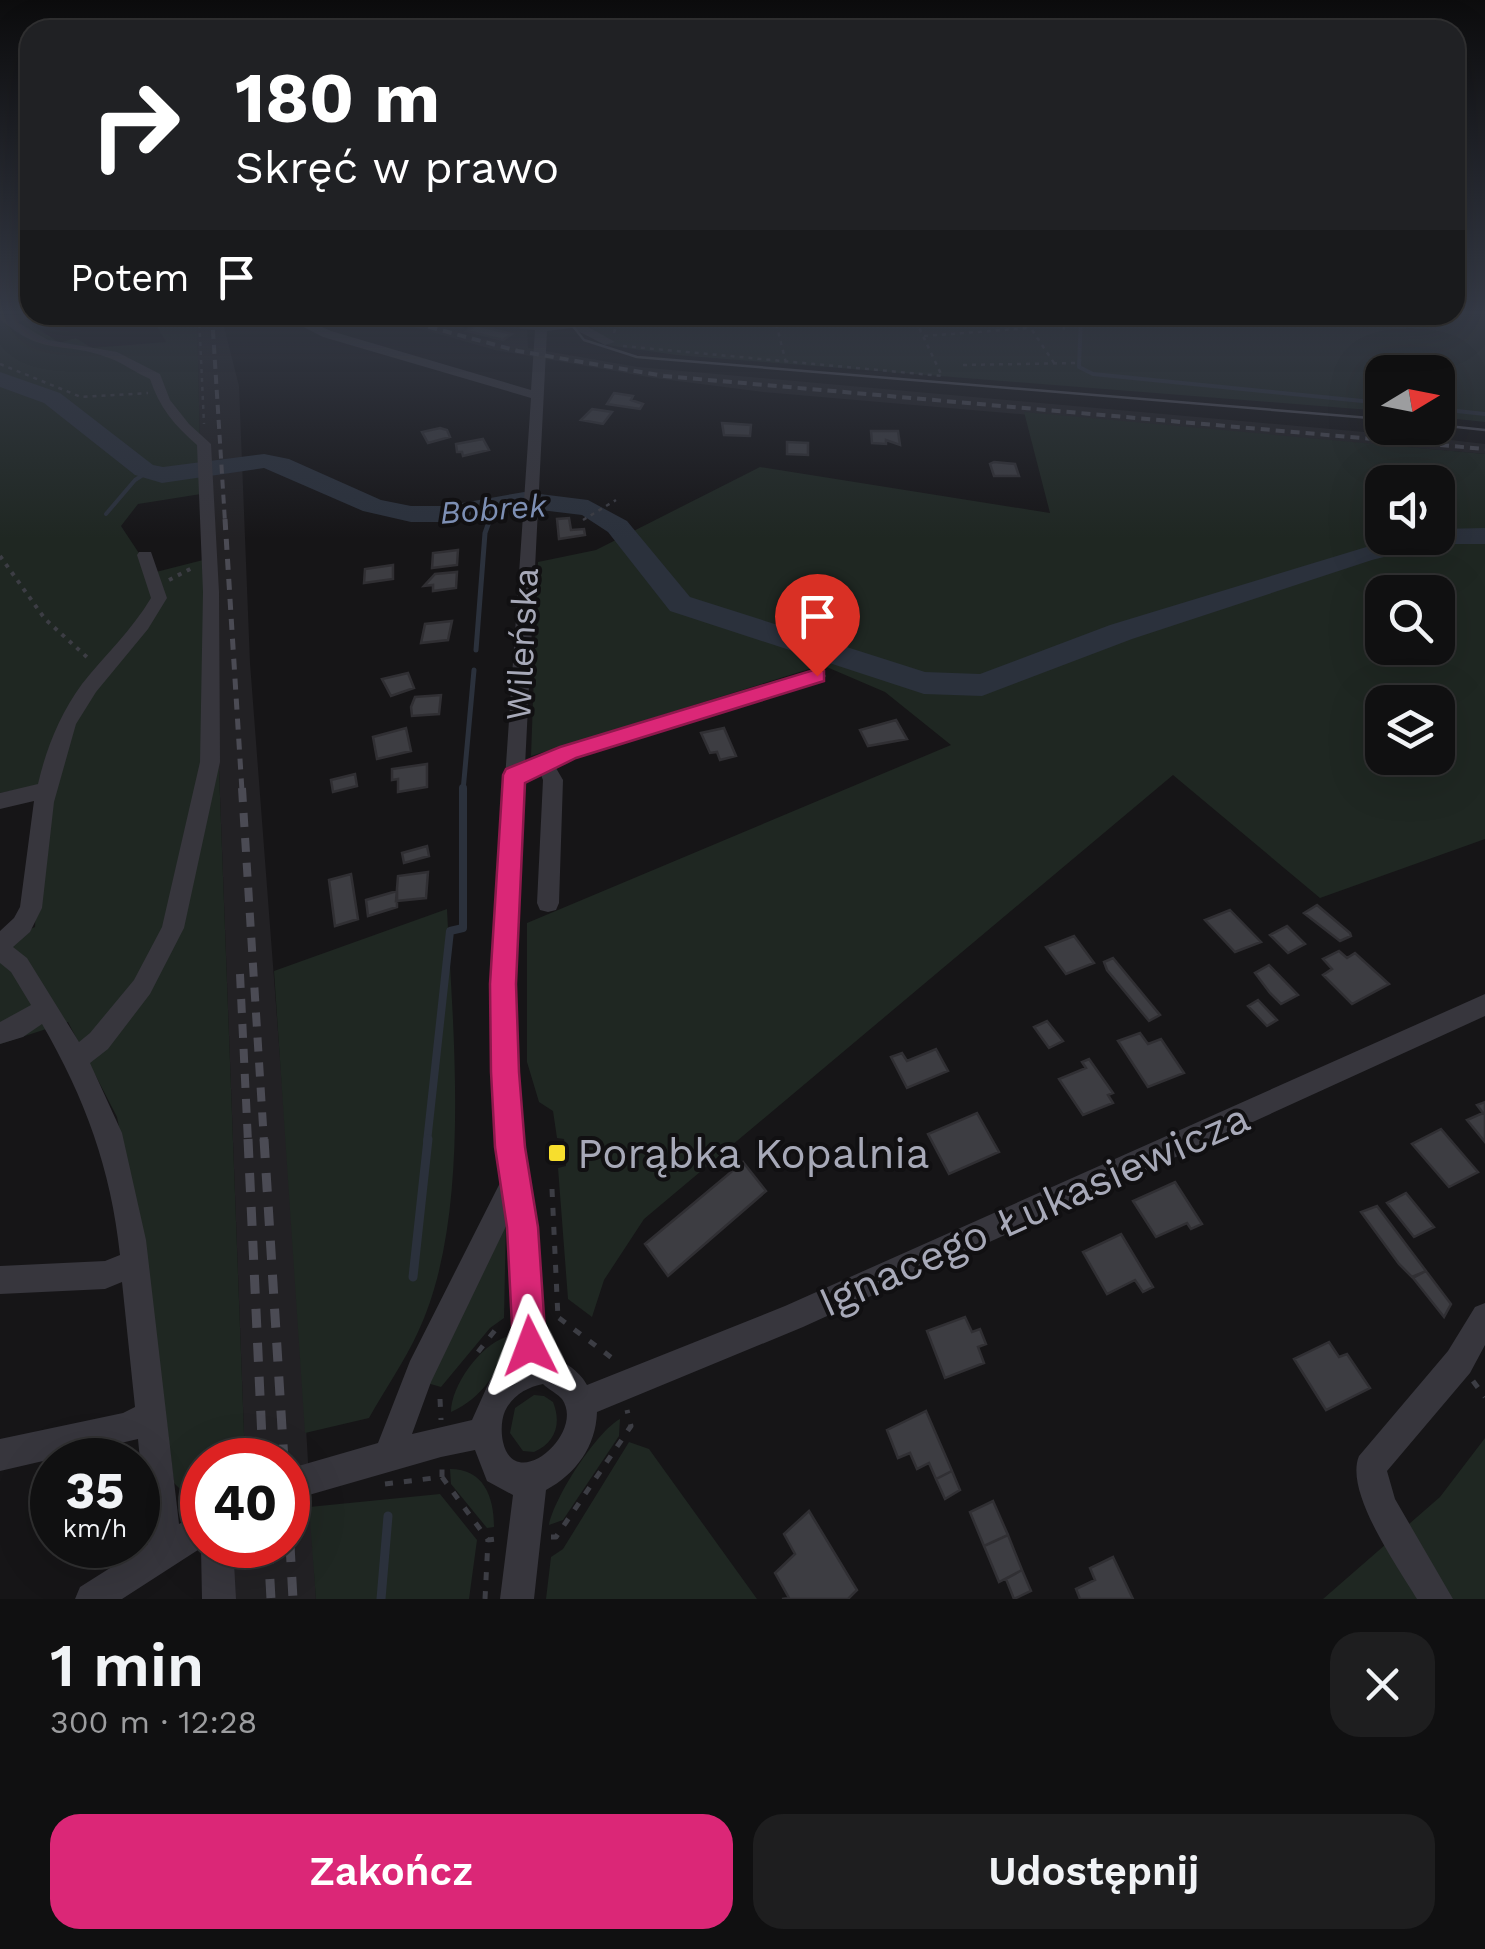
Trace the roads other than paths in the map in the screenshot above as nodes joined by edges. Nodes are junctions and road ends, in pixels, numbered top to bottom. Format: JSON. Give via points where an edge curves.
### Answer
{"nodes":[{"id":1,"x":159,"y":390,"type":"edge"},
{"id":2,"x":515,"y":390,"type":"edge"},
{"id":3,"x":537,"y":390,"type":"edge"},
{"id":4,"x":537,"y":396,"type":"junction"},
{"id":5,"x":145,"y":555,"type":"dead end"},
{"id":6,"x":817,"y":676,"type":"dead end"},
{"id":7,"x":545,"y":766,"type":"junction"},
{"id":8,"x":514,"y":775,"type":"junction"},
{"id":9,"x":47,"y":790,"type":"junction"},
{"id":10,"x":0,"y":801,"type":"edge"},
{"id":11,"x":548,"y":903,"type":"dead end"},
{"id":12,"x":0,"y":947,"type":"edge"},
{"id":13,"x":1485,"y":1005,"type":"edge"},
{"id":14,"x":46,"y":1008,"type":"junction"},
{"id":15,"x":0,"y":1033,"type":"edge"},
{"id":16,"x":76,"y":1058,"type":"junction"},
{"id":17,"x":516,"y":1182,"type":"junction"},
{"id":18,"x":134,"y":1264,"type":"junction"},
{"id":19,"x":0,"y":1280,"type":"edge"},
{"id":20,"x":1485,"y":1317,"type":"edge"},
{"id":21,"x":531,"y":1370,"type":"junction"},
{"id":22,"x":579,"y":1404,"type":"junction"},
{"id":23,"x":150,"y":1416,"type":"junction"},
{"id":24,"x":486,"y":1433,"type":"junction"},
{"id":25,"x":0,"y":1455,"type":"edge"},
{"id":26,"x":392,"y":1455,"type":"junction"},
{"id":27,"x":310,"y":1479,"type":"edge"},
{"id":28,"x":530,"y":1481,"type":"junction"},
{"id":29,"x":180,"y":1540,"type":"edge"},
{"id":30,"x":165,"y":1549,"type":"junction"},
{"id":31,"x":218,"y":1568,"type":"edge"},
{"id":32,"x":92,"y":1599,"type":"edge"},
{"id":33,"x":219,"y":1599,"type":"edge"},
{"id":34,"x":517,"y":1599,"type":"edge"},
{"id":35,"x":1436,"y":1599,"type":"edge"}],
"edges":[{"from":1,"to":16,"type":"street","via":[[204,444],[210,762],[174,928],[142,987],[99,1041]]},
{"from":2,"to":4,"type":"street"},
{"from":3,"to":4,"type":"street","name":"Wileńska"},
{"from":4,"to":8,"type":"street","name":"Wileńska"},
{"from":5,"to":9,"type":"street","via":[[159,598],[81,699],[61,734]]},
{"from":6,"to":7,"type":"street","via":[[568,752]]},
{"from":7,"to":8,"type":"street"},
{"from":7,"to":11,"type":"street","via":[[553,780]]},
{"from":8,"to":17,"type":"street","name":"Wileńska","via":[[503,984]]},
{"from":9,"to":10,"type":"street"},
{"from":9,"to":12,"type":"street","via":[[31,908]]},
{"from":12,"to":14,"type":"street"},
{"from":13,"to":22,"type":"street","name":"Ignacego Łukasiewicza","via":[[810,1310]]},
{"from":14,"to":15,"type":"street"},
{"from":14,"to":16,"type":"street"},
{"from":16,"to":18,"type":"street","via":[[109,1133]]},
{"from":17,"to":21,"type":"street","name":"Wileńska"},
{"from":17,"to":26,"type":"street","via":[[493,1216],[398,1422]]},
{"from":18,"to":19,"type":"street","via":[[104,1275]]},
{"from":18,"to":23,"type":"street"},
{"from":20,"to":35,"type":"street","via":[[1459,1362],[1370,1467],[1381,1506]]},
{"from":21,"to":22,"type":"street","via":[[561,1376]]},
{"from":21,"to":24,"type":"street","via":[[494,1399]]},
{"from":22,"to":28,"type":"street","via":[[570,1454]]},
{"from":23,"to":25,"type":"street","via":[[127,1428]]},
{"from":23,"to":30,"type":"street"},
{"from":24,"to":26,"type":"street"},
{"from":24,"to":28,"type":"street","via":[[494,1463]]},
{"from":26,"to":27,"type":"street"},
{"from":28,"to":34,"type":"street"},
{"from":29,"to":30,"type":"street"},
{"from":30,"to":32,"type":"street"},
{"from":31,"to":33,"type":"street"}]}
